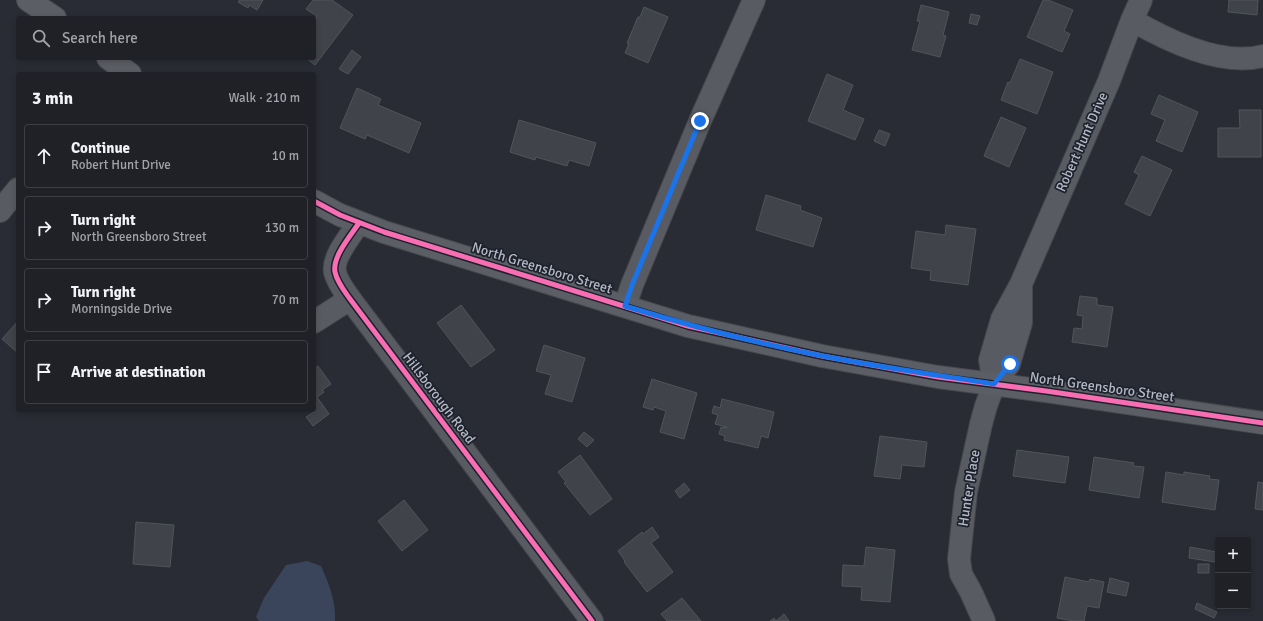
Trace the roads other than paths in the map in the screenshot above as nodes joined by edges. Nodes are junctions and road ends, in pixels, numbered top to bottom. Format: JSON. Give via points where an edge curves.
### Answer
{"nodes":[{"id":1,"x":28,"y":0,"type":"edge"},
{"id":2,"x":754,"y":0,"type":"edge"},
{"id":3,"x":1141,"y":0,"type":"edge"},
{"id":4,"x":52,"y":16,"type":"edge"},
{"id":5,"x":1132,"y":20,"type":"junction"},
{"id":6,"x":1263,"y":56,"type":"edge"},
{"id":7,"x":16,"y":191,"type":"edge"},
{"id":8,"x":316,"y":202,"type":"edge"},
{"id":9,"x":0,"y":211,"type":"edge"},
{"id":10,"x":359,"y":223,"type":"junction"},
{"id":11,"x":350,"y":299,"type":"junction"},
{"id":12,"x":625,"y":306,"type":"junction"},
{"id":13,"x":316,"y":321,"type":"edge"},
{"id":14,"x":994,"y":384,"type":"junction"},
{"id":15,"x":1263,"y":423,"type":"edge"},
{"id":16,"x":592,"y":621,"type":"edge"},
{"id":17,"x":984,"y":621,"type":"edge"}],
"edges":[{"from":1,"to":4,"type":"main road"},
{"from":2,"to":12,"type":"street","via":[[700,121]]},
{"from":3,"to":5,"type":"street","name":"Robert Hunt Drive"},
{"from":5,"to":6,"type":"street","via":[[1173,41],[1219,57],[1241,59]]},
{"from":5,"to":14,"type":"street","name":"Robert Hunt Drive","via":[[1109,81],[1021,284],[1021,323],[1010,364]]},
{"from":7,"to":9,"type":"street"},
{"from":8,"to":10,"type":"main road"},
{"from":10,"to":11,"type":"street","name":"Hillsborough Road","via":[[341,249],[335,265],[336,277]]},
{"from":10,"to":12,"type":"main road","name":"North Greensboro Street"},
{"from":11,"to":13,"type":"street"},
{"from":11,"to":16,"type":"street","name":"Hillsborough Road"},
{"from":12,"to":14,"type":"main road","name":"North Greensboro Street","via":[[688,326],[822,356],[938,377]]},
{"from":14,"to":15,"type":"main road","name":"North Greensboro Street"},
{"from":14,"to":17,"type":"street","name":"Hunter Place","via":[[981,424],[966,492],[959,559],[961,574]]}]}
